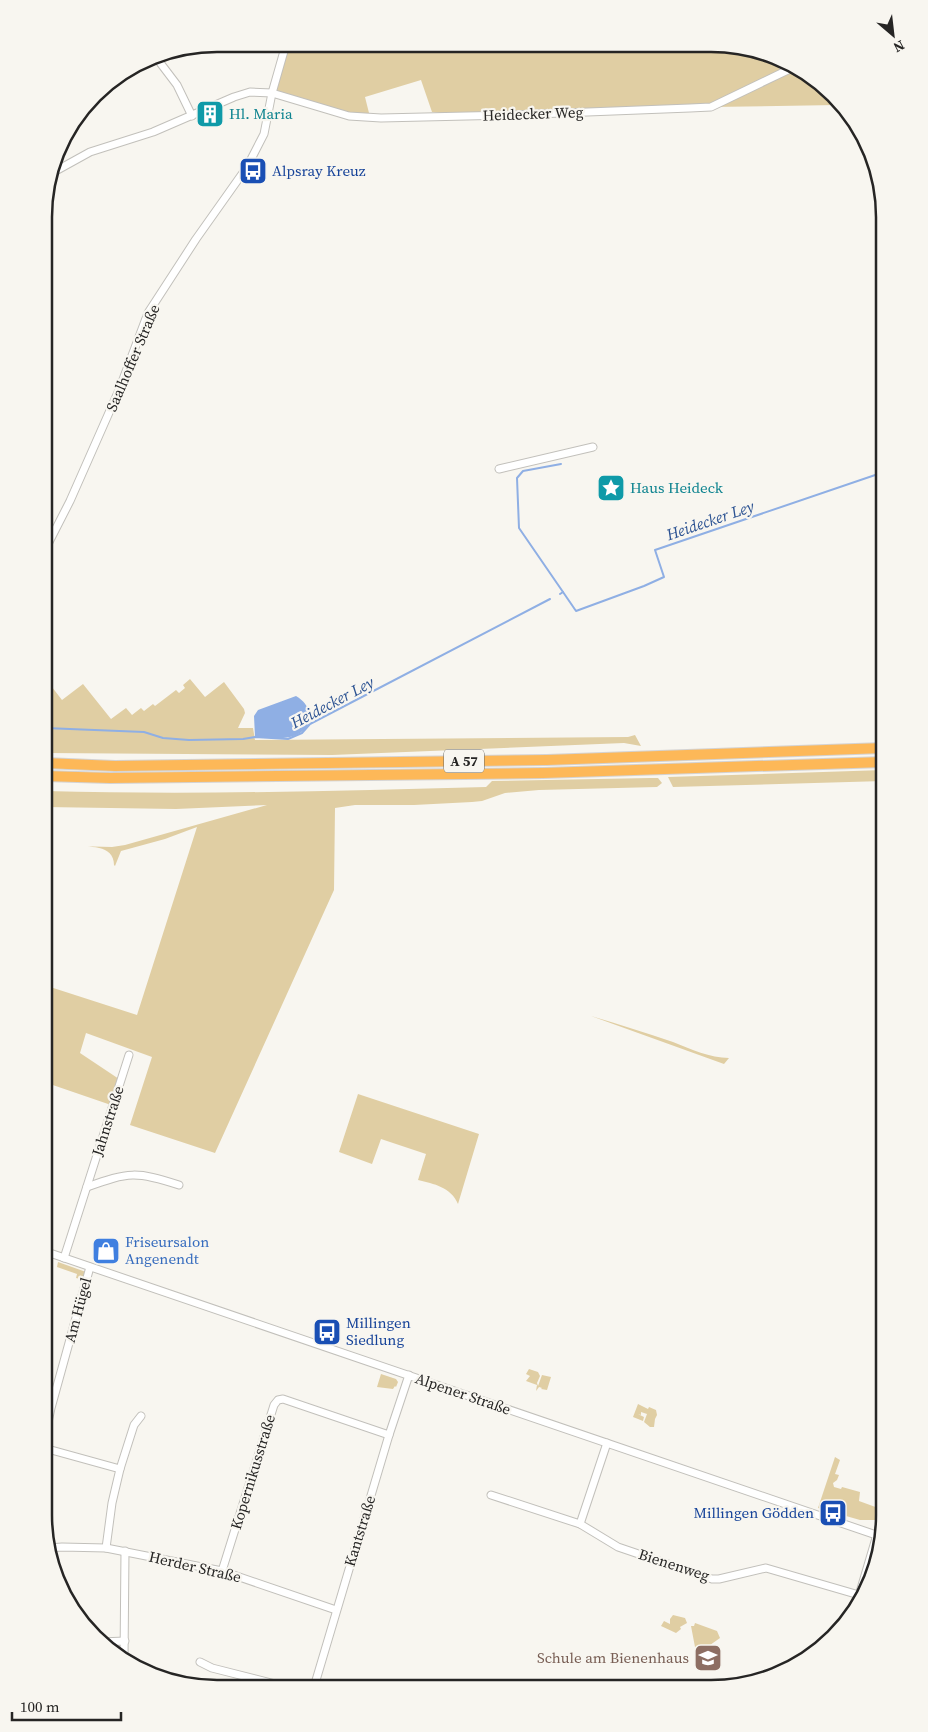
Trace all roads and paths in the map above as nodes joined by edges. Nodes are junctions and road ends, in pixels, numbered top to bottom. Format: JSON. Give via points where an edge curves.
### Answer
{"nodes":[{"id":1,"x":283,"y":53,"type":"edge"},
{"id":2,"x":160,"y":63,"type":"edge"},
{"id":3,"x":787,"y":71,"type":"edge"},
{"id":4,"x":272,"y":93,"type":"junction"},
{"id":5,"x":192,"y":116,"type":"junction"},
{"id":6,"x":60,"y":169,"type":"edge"},
{"id":7,"x":593,"y":447,"type":"dead end"},
{"id":8,"x":499,"y":469,"type":"dead end"},
{"id":9,"x":52,"y":536,"type":"edge"},
{"id":10,"x":876,"y":748,"type":"edge"},
{"id":11,"x":876,"y":762,"type":"edge"},
{"id":12,"x":52,"y":763,"type":"edge"},
{"id":13,"x":52,"y":776,"type":"edge"},
{"id":14,"x":129,"y":1056,"type":"dead end"},
{"id":15,"x":179,"y":1185,"type":"dead end"},
{"id":16,"x":87,"y":1187,"type":"junction"},
{"id":17,"x":52,"y":1254,"type":"edge"},
{"id":18,"x":64,"y":1258,"type":"junction"},
{"id":19,"x":90,"y":1267,"type":"junction"},
{"id":20,"x":409,"y":1375,"type":"junction"},
{"id":21,"x":52,"y":1404,"type":"edge"},
{"id":22,"x":142,"y":1416,"type":"dead end"},
{"id":23,"x":389,"y":1435,"type":"junction"},
{"id":24,"x":607,"y":1443,"type":"junction"},
{"id":25,"x":52,"y":1450,"type":"edge"},
{"id":26,"x":120,"y":1470,"type":"junction"},
{"id":27,"x":491,"y":1494,"type":"dead end"},
{"id":28,"x":580,"y":1524,"type":"junction"},
{"id":29,"x":874,"y":1534,"type":"edge"},
{"id":30,"x":56,"y":1547,"type":"edge"},
{"id":31,"x":106,"y":1548,"type":"junction"},
{"id":32,"x":125,"y":1551,"type":"junction"},
{"id":33,"x":222,"y":1571,"type":"junction"},
{"id":34,"x":855,"y":1594,"type":"edge"},
{"id":35,"x":336,"y":1610,"type":"junction"},
{"id":36,"x":125,"y":1641,"type":"junction"},
{"id":37,"x":112,"y":1642,"type":"edge"},
{"id":38,"x":124,"y":1651,"type":"edge"},
{"id":39,"x":200,"y":1662,"type":"dead end"},
{"id":40,"x":259,"y":1680,"type":"edge"},
{"id":41,"x":316,"y":1680,"type":"edge"}],
"edges":[{"from":1,"to":4,"type":"street","name":"Saalhoffer Straße"},
{"from":2,"to":5,"type":"street","via":[[177,85]]},
{"from":3,"to":4,"type":"street","name":"Heidecker Weg","via":[[711,107],[697,108],[381,118],[349,116]]},
{"from":4,"to":5,"type":"street","name":"Heidecker Weg","via":[[250,92]]},
{"from":4,"to":9,"type":"street","name":"Saalhoffer Straße","via":[[264,134],[247,167],[148,313],[115,399]]},
{"from":5,"to":6,"type":"street","name":"Heidecker Weg","via":[[90,152]]},
{"from":7,"to":8,"type":"street"},
{"from":10,"to":12,"type":"highway","number":"A 57","via":[[547,760],[115,766]]},
{"from":11,"to":13,"type":"highway","number":"A 57","via":[[543,772]]},
{"from":14,"to":16,"type":"street","name":"Jahnstraße"},
{"from":15,"to":16,"type":"street","name":"Jahnstraße","via":[[154,1176],[134,1174]]},
{"from":16,"to":18,"type":"street","name":"Jahnstraße"},
{"from":17,"to":18,"type":"street","name":"Alpener Straße"},
{"from":18,"to":19,"type":"street","name":"Alpener Straße"},
{"from":19,"to":20,"type":"street","name":"Alpener Straße"},
{"from":19,"to":21,"type":"street","name":"Am Hügel"},
{"from":20,"to":23,"type":"street","name":"Kantstraße"},
{"from":20,"to":24,"type":"street","name":"Alpener Straße"},
{"from":22,"to":26,"type":"street","via":[[134,1425]]},
{"from":23,"to":33,"type":"street","name":"Kopernikusstraße","via":[[278,1400]]},
{"from":23,"to":35,"type":"street","name":"Kantstraße"},
{"from":24,"to":28,"type":"street"},
{"from":24,"to":29,"type":"street","name":"Alpener Straße"},
{"from":25,"to":26,"type":"street"},
{"from":26,"to":31,"type":"street"},
{"from":27,"to":28,"type":"street","name":"Bienenweg"},
{"from":28,"to":34,"type":"street","name":"Bienenweg","via":[[618,1547],[712,1579],[766,1568]]},
{"from":30,"to":31,"type":"street","name":"Herder Straße"},
{"from":31,"to":32,"type":"street","name":"Herder Straße"},
{"from":32,"to":33,"type":"street","name":"Herder Straße"},
{"from":32,"to":36,"type":"street"},
{"from":33,"to":35,"type":"street","name":"Herder Straße"},
{"from":35,"to":41,"type":"street","name":"Kantstraße"},
{"from":36,"to":37,"type":"street"},
{"from":36,"to":38,"type":"street"},
{"from":39,"to":40,"type":"street"}]}
